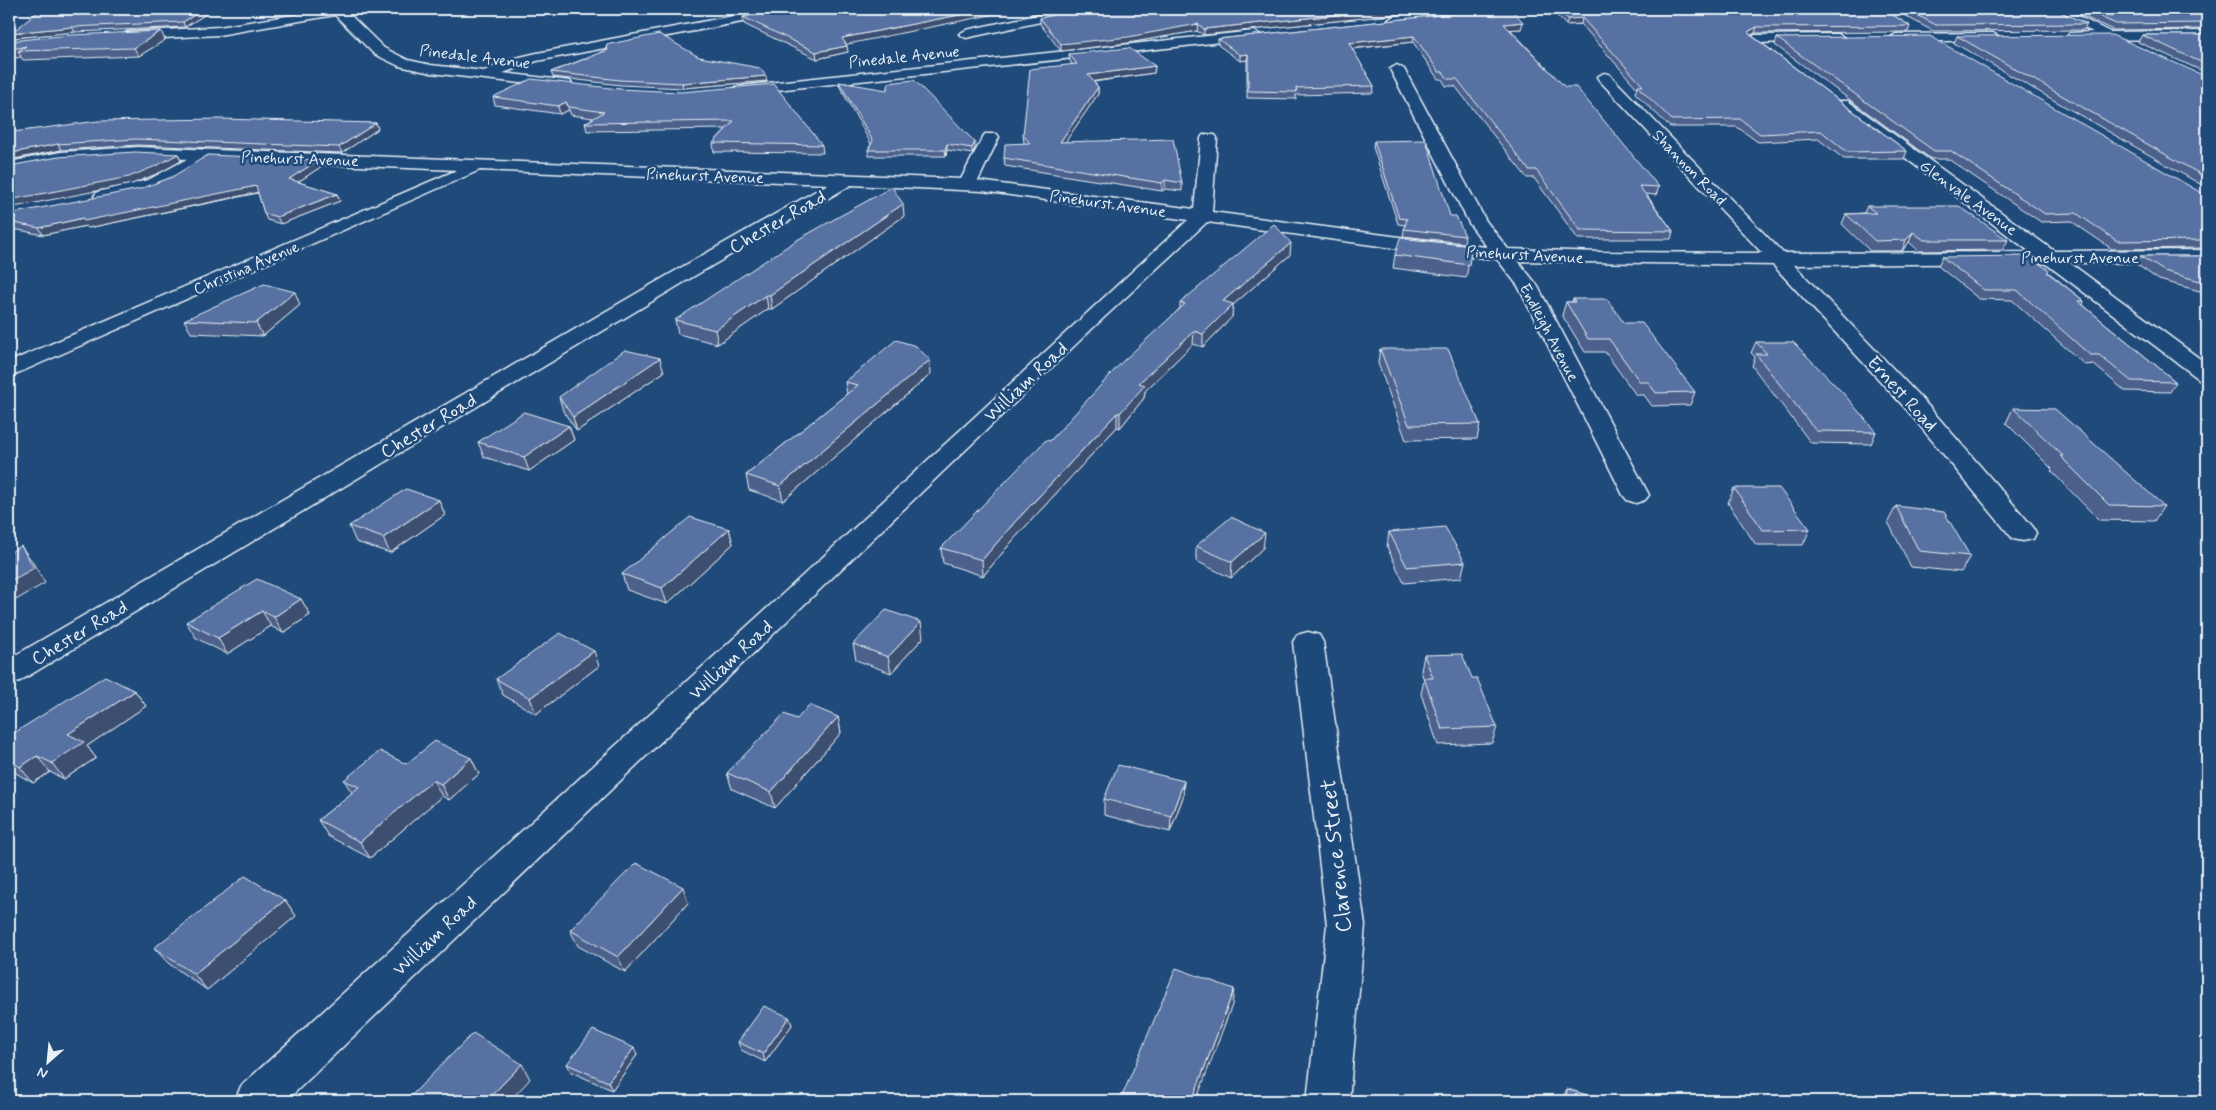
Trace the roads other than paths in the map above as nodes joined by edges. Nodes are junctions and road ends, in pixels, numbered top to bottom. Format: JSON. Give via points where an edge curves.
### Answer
{"nodes":[{"id":1,"x":789,"y":9,"type":"edge"},
{"id":2,"x":1082,"y":9,"type":"edge"},
{"id":3,"x":1495,"y":9,"type":"edge"},
{"id":4,"x":2053,"y":9,"type":"edge"},
{"id":5,"x":337,"y":10,"type":"edge"},
{"id":6,"x":1378,"y":22,"type":"edge"},
{"id":7,"x":1904,"y":22,"type":"edge"},
{"id":8,"x":1272,"y":33,"type":"edge"},
{"id":9,"x":966,"y":34,"type":"dead end"},
{"id":10,"x":2207,"y":35,"type":"edge"},
{"id":11,"x":2065,"y":36,"type":"edge"},
{"id":12,"x":2113,"y":36,"type":"junction"},
{"id":13,"x":115,"y":37,"type":"edge"},
{"id":14,"x":2008,"y":37,"type":"edge"},
{"id":15,"x":1852,"y":38,"type":"edge"},
{"id":16,"x":1882,"y":38,"type":"edge"},
{"id":17,"x":1932,"y":38,"type":"junction"},
{"id":18,"x":2138,"y":47,"type":"edge"},
{"id":19,"x":1958,"y":53,"type":"edge"},
{"id":20,"x":1779,"y":57,"type":"edge"},
{"id":21,"x":1398,"y":69,"type":"dead end"},
{"id":22,"x":484,"y":76,"type":"junction"},
{"id":23,"x":1604,"y":76,"type":"dead end"},
{"id":24,"x":582,"y":86,"type":"edge"},
{"id":25,"x":730,"y":91,"type":"edge"},
{"id":26,"x":1827,"y":92,"type":"edge"},
{"id":27,"x":991,"y":137,"type":"dead end"},
{"id":28,"x":1209,"y":138,"type":"dead end"},
{"id":29,"x":207,"y":155,"type":"junction"},
{"id":30,"x":483,"y":166,"type":"junction"},
{"id":31,"x":9,"y":167,"type":"edge"},
{"id":32,"x":848,"y":180,"type":"junction"},
{"id":33,"x":968,"y":185,"type":"junction"},
{"id":34,"x":82,"y":200,"type":"edge"},
{"id":35,"x":1203,"y":216,"type":"junction"},
{"id":36,"x":1502,"y":254,"type":"junction"},
{"id":37,"x":2207,"y":256,"type":"edge"},
{"id":38,"x":2049,"y":257,"type":"junction"},
{"id":39,"x":1778,"y":258,"type":"junction"},
{"id":40,"x":9,"y":370,"type":"edge"},
{"id":41,"x":2207,"y":374,"type":"edge"},
{"id":42,"x":1636,"y":495,"type":"dead end"},
{"id":43,"x":2022,"y":533,"type":"dead end"},
{"id":44,"x":1308,"y":642,"type":"dead end"},
{"id":45,"x":9,"y":673,"type":"edge"},
{"id":46,"x":256,"y":1101,"type":"edge"},
{"id":47,"x":1328,"y":1101,"type":"edge"}],
"edges":[{"from":1,"to":22,"type":"street","via":[[538,57],[516,62]]},
{"from":2,"to":9,"type":"street"},
{"from":3,"to":6,"type":"street"},
{"from":4,"to":12,"type":"street"},
{"from":5,"to":13,"type":"street","via":[[219,31]]},
{"from":5,"to":22,"type":"street","name":"Pinedale Avenue","via":[[372,45],[394,59],[418,67]]},
{"from":7,"to":17,"type":"street"},
{"from":8,"to":25,"type":"street","name":"Pinedale Avenue"},
{"from":10,"to":12,"type":"street"},
{"from":11,"to":12,"type":"street"},
{"from":12,"to":18,"type":"street"},
{"from":14,"to":17,"type":"street"},
{"from":15,"to":20,"type":"street","via":[[1755,39]]},
{"from":16,"to":17,"type":"street"},
{"from":17,"to":19,"type":"street"},
{"from":21,"to":36,"type":"street","name":"Endleigh Avenue","via":[[1478,223]]},
{"from":22,"to":24,"type":"street","name":"Pinedale Avenue"},
{"from":23,"to":39,"type":"street","name":"Shannon Road"},
{"from":26,"to":38,"type":"street","name":"Glenvale Avenue"},
{"from":27,"to":33,"type":"street"},
{"from":28,"to":35,"type":"street"},
{"from":29,"to":30,"type":"street","name":"Pinehurst Avenue"},
{"from":29,"to":31,"type":"street","name":"Pinehurst Avenue","via":[[97,153]]},
{"from":29,"to":34,"type":"street","via":[[154,184]]},
{"from":30,"to":32,"type":"street","name":"Pinehurst Avenue"},
{"from":30,"to":40,"type":"street","name":"Christina Avenue"},
{"from":32,"to":33,"type":"street","name":"Pinehurst Avenue"},
{"from":32,"to":45,"type":"street","name":"Chester Road"},
{"from":33,"to":35,"type":"street","name":"Pinehurst Avenue"},
{"from":35,"to":36,"type":"street","name":"Pinehurst Avenue"},
{"from":35,"to":46,"type":"street","name":"William Road"},
{"from":36,"to":39,"type":"street","name":"Pinehurst Avenue","via":[[1565,258]]},
{"from":36,"to":42,"type":"street","name":"Endleigh Avenue","via":[[1527,285]]},
{"from":37,"to":38,"type":"street","name":"Pinehurst Avenue"},
{"from":38,"to":39,"type":"street","name":"Pinehurst Avenue"},
{"from":38,"to":41,"type":"street","name":"Glenvale Avenue"},
{"from":39,"to":43,"type":"street","name":"Ernest Road","via":[[1914,405]]},
{"from":44,"to":47,"type":"street","name":"Clarence Street","via":[[1346,925]]}]}
